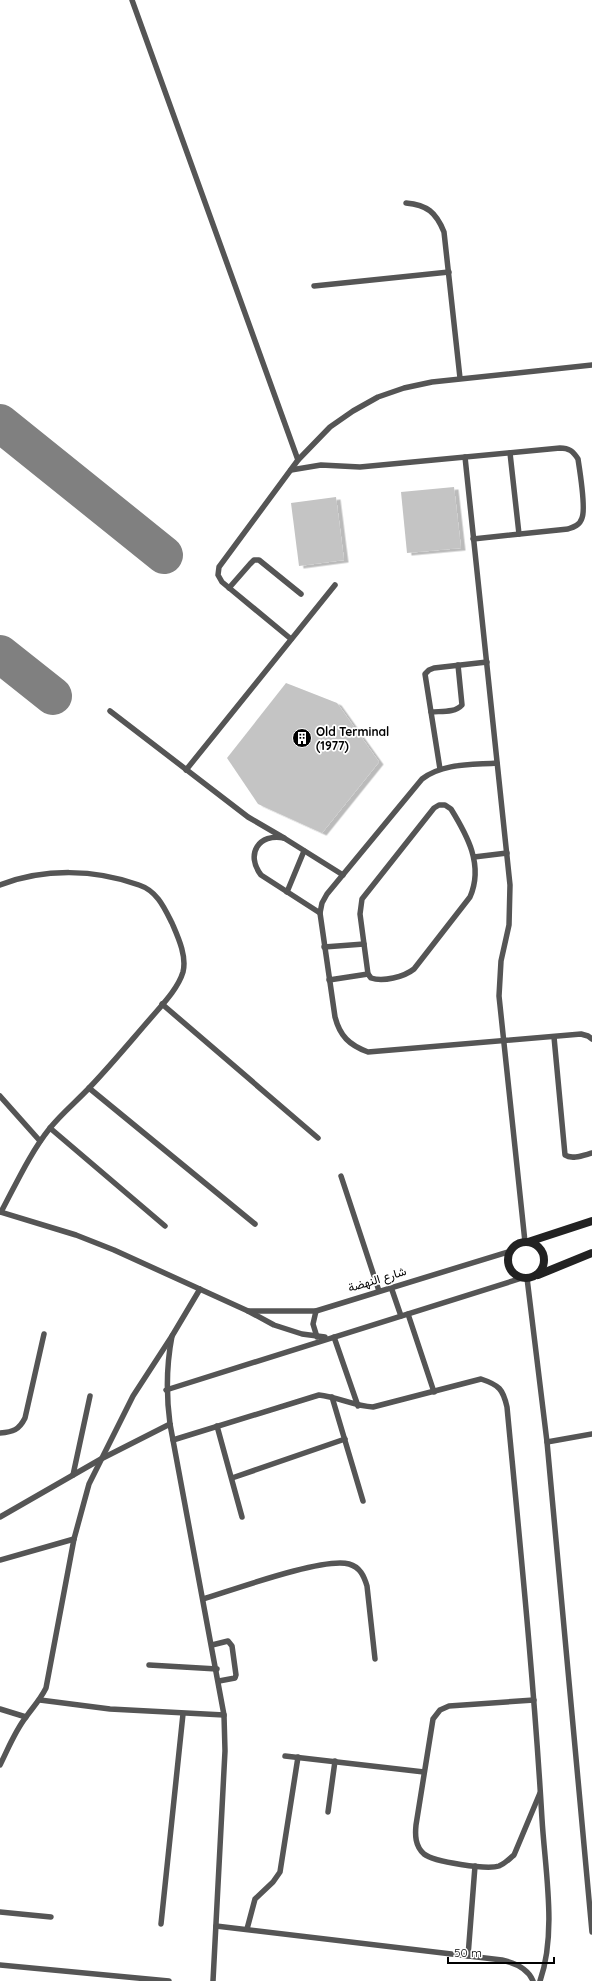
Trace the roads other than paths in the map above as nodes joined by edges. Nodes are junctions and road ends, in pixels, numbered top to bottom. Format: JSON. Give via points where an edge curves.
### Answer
{"nodes":[{"id":1,"x":132,"y":0,"type":"edge"},
{"id":2,"x":406,"y":203,"type":"dead end"},
{"id":3,"x":449,"y":272,"type":"junction"},
{"id":4,"x":314,"y":286,"type":"dead end"},
{"id":5,"x":592,"y":364,"type":"edge"},
{"id":6,"x":460,"y":378,"type":"junction"},
{"id":7,"x":510,"y":453,"type":"junction"},
{"id":8,"x":465,"y":458,"type":"junction"},
{"id":9,"x":298,"y":460,"type":"junction"},
{"id":10,"x":291,"y":470,"type":"junction"},
{"id":11,"x":519,"y":534,"type":"junction"},
{"id":12,"x":473,"y":539,"type":"junction"},
{"id":13,"x":335,"y":585,"type":"dead end"},
{"id":14,"x":229,"y":588,"type":"junction"},
{"id":15,"x":301,"y":594,"type":"dead end"},
{"id":16,"x":291,"y":639,"type":"junction"},
{"id":17,"x":487,"y":662,"type":"junction"},
{"id":18,"x":458,"y":665,"type":"junction"},
{"id":19,"x":110,"y":711,"type":"dead end"},
{"id":20,"x":431,"y":712,"type":"junction"},
{"id":21,"x":497,"y":763,"type":"junction"},
{"id":22,"x":440,"y":769,"type":"junction"},
{"id":23,"x":186,"y":770,"type":"junction"},
{"id":24,"x":284,"y":838,"type":"junction"},
{"id":25,"x":304,"y":851,"type":"junction"},
{"id":26,"x":507,"y":854,"type":"junction"},
{"id":27,"x":474,"y":857,"type":"junction"},
{"id":28,"x":343,"y":875,"type":"junction"},
{"id":29,"x":0,"y":885,"type":"edge"},
{"id":30,"x":287,"y":892,"type":"junction"},
{"id":31,"x":320,"y":913,"type":"junction"},
{"id":32,"x":364,"y":944,"type":"junction"},
{"id":33,"x":324,"y":947,"type":"junction"},
{"id":34,"x":368,"y":974,"type":"junction"},
{"id":35,"x":329,"y":980,"type":"junction"},
{"id":36,"x":162,"y":1004,"type":"junction"},
{"id":37,"x":554,"y":1037,"type":"junction"},
{"id":38,"x":592,"y":1039,"type":"edge"},
{"id":39,"x":503,"y":1041,"type":"junction"},
{"id":40,"x":89,"y":1088,"type":"junction"},
{"id":41,"x":1,"y":1098,"type":"edge"},
{"id":42,"x":50,"y":1128,"type":"junction"},
{"id":43,"x":318,"y":1138,"type":"dead end"},
{"id":44,"x":40,"y":1141,"type":"junction"},
{"id":45,"x":592,"y":1153,"type":"edge"},
{"id":46,"x":341,"y":1176,"type":"dead end"},
{"id":47,"x":1,"y":1212,"type":"edge"},
{"id":48,"x":592,"y":1221,"type":"edge"},
{"id":49,"x":255,"y":1224,"type":"dead end"},
{"id":50,"x":165,"y":1226,"type":"dead end"},
{"id":51,"x":527,"y":1242,"type":"junction"},
{"id":52,"x":510,"y":1250,"type":"junction"},
{"id":53,"x":592,"y":1253,"type":"edge"},
{"id":54,"x":528,"y":1277,"type":"junction"},
{"id":55,"x":391,"y":1287,"type":"junction"},
{"id":56,"x":200,"y":1289,"type":"junction"},
{"id":57,"x":379,"y":1291,"type":"junction"},
{"id":58,"x":248,"y":1311,"type":"junction"},
{"id":59,"x":316,"y":1311,"type":"junction"},
{"id":60,"x":408,"y":1314,"type":"junction"},
{"id":61,"x":401,"y":1316,"type":"junction"},
{"id":62,"x":44,"y":1334,"type":"dead end"},
{"id":63,"x":172,"y":1336,"type":"junction"},
{"id":64,"x":317,"y":1337,"type":"junction"},
{"id":65,"x":332,"y":1337,"type":"junction"},
{"id":66,"x":166,"y":1390,"type":"junction"},
{"id":67,"x":434,"y":1392,"type":"junction"},
{"id":68,"x":90,"y":1396,"type":"dead end"},
{"id":69,"x":332,"y":1396,"type":"junction"},
{"id":70,"x":358,"y":1406,"type":"junction"},
{"id":71,"x":170,"y":1424,"type":"junction"},
{"id":72,"x":217,"y":1426,"type":"junction"},
{"id":73,"x":0,"y":1433,"type":"edge"},
{"id":74,"x":592,"y":1434,"type":"edge"},
{"id":75,"x":345,"y":1439,"type":"junction"},
{"id":76,"x":173,"y":1440,"type":"junction"},
{"id":77,"x":547,"y":1442,"type":"junction"},
{"id":78,"x":101,"y":1459,"type":"junction"},
{"id":79,"x":73,"y":1475,"type":"junction"},
{"id":80,"x":232,"y":1478,"type":"junction"},
{"id":81,"x":364,"y":1501,"type":"dead end"},
{"id":82,"x":0,"y":1517,"type":"edge"},
{"id":83,"x":242,"y":1517,"type":"dead end"},
{"id":84,"x":74,"y":1538,"type":"junction"},
{"id":85,"x":0,"y":1560,"type":"edge"},
{"id":86,"x":203,"y":1599,"type":"junction"},
{"id":87,"x":212,"y":1645,"type":"junction"},
{"id":88,"x":375,"y":1659,"type":"dead end"},
{"id":89,"x":149,"y":1665,"type":"dead end"},
{"id":90,"x":217,"y":1669,"type":"junction"},
{"id":91,"x":219,"y":1681,"type":"junction"},
{"id":92,"x":40,"y":1700,"type":"junction"},
{"id":93,"x":534,"y":1700,"type":"junction"},
{"id":94,"x":0,"y":1709,"type":"edge"},
{"id":95,"x":183,"y":1714,"type":"junction"},
{"id":96,"x":224,"y":1715,"type":"junction"},
{"id":97,"x":26,"y":1717,"type":"junction"},
{"id":98,"x":285,"y":1756,"type":"dead end"},
{"id":99,"x":298,"y":1757,"type":"junction"},
{"id":100,"x":335,"y":1761,"type":"junction"},
{"id":101,"x":0,"y":1765,"type":"edge"},
{"id":102,"x":424,"y":1772,"type":"junction"},
{"id":103,"x":541,"y":1792,"type":"junction"},
{"id":104,"x":328,"y":1812,"type":"dead end"},
{"id":105,"x":475,"y":1866,"type":"junction"},
{"id":106,"x":0,"y":1912,"type":"edge"},
{"id":107,"x":51,"y":1917,"type":"dead end"},
{"id":108,"x":161,"y":1924,"type":"dead end"},
{"id":109,"x":216,"y":1926,"type":"junction"},
{"id":110,"x":247,"y":1929,"type":"junction"},
{"id":111,"x":592,"y":1932,"type":"edge"},
{"id":112,"x":468,"y":1956,"type":"junction"},
{"id":113,"x":0,"y":1965,"type":"edge"},
{"id":114,"x":169,"y":1981,"type":"edge"},
{"id":115,"x":213,"y":1981,"type":"edge"},
{"id":116,"x":533,"y":1981,"type":"edge"},
{"id":117,"x":540,"y":1981,"type":"edge"}],
"edges":[{"from":1,"to":9,"type":"lane"},
{"from":2,"to":3,"type":"lane","via":[[430,210],[439,220],[444,232]]},
{"from":3,"to":4,"type":"lane"},
{"from":3,"to":6,"type":"lane"},
{"from":5,"to":6,"type":"lane"},
{"from":6,"to":9,"type":"lane","via":[[404,388],[378,397],[330,427]]},
{"from":7,"to":8,"type":"lane"},
{"from":7,"to":11,"type":"lane"},
{"from":7,"to":11,"type":"lane","via":[[568,448],[574,452],[578,459],[584,510],[582,519],[576,526],[568,529]]},
{"from":8,"to":10,"type":"lane","via":[[360,467],[321,465]]},
{"from":8,"to":12,"type":"lane"},
{"from":9,"to":10,"type":"lane"},
{"from":10,"to":14,"type":"lane","via":[[219,567],[218,575]]},
{"from":11,"to":12,"type":"lane"},
{"from":12,"to":17,"type":"lane"},
{"from":13,"to":16,"type":"lane"},
{"from":14,"to":15,"type":"lane","via":[[254,560],[259,560]]},
{"from":14,"to":16,"type":"lane"},
{"from":16,"to":23,"type":"lane"},
{"from":17,"to":18,"type":"lane"},
{"from":17,"to":21,"type":"lane"},
{"from":18,"to":20,"type":"lane","via":[[462,705],[459,709]]},
{"from":18,"to":20,"type":"lane","via":[[434,668],[425,674]]},
{"from":19,"to":23,"type":"lane"},
{"from":20,"to":22,"type":"lane"},
{"from":21,"to":22,"type":"lane"},
{"from":21,"to":26,"type":"lane"},
{"from":22,"to":28,"type":"lane","via":[[430,772],[422,779]]},
{"from":23,"to":24,"type":"lane","via":[[248,817]]},
{"from":24,"to":25,"type":"lane"},
{"from":24,"to":30,"type":"lane","via":[[267,838],[255,850],[254,859],[261,875]]},
{"from":25,"to":28,"type":"lane"},
{"from":25,"to":30,"type":"lane"},
{"from":26,"to":27,"type":"lane"},
{"from":26,"to":39,"type":"lane","via":[[509,925],[499,978]]},
{"from":27,"to":32,"type":"lane","via":[[467,836],[451,809],[445,805],[434,808],[362,899],[360,914]]},
{"from":27,"to":34,"type":"lane","via":[[473,889],[470,897],[414,969],[404,975],[382,979],[372,978]]},
{"from":28,"to":31,"type":"lane","via":[[327,894]]},
{"from":29,"to":36,"type":"lane","via":[[25,877],[88,872],[144,886],[156,895],[164,907],[174,927],[184,960],[183,972],[178,983]]},
{"from":30,"to":31,"type":"lane"},
{"from":31,"to":33,"type":"lane"},
{"from":32,"to":33,"type":"lane"},
{"from":32,"to":34,"type":"lane"},
{"from":33,"to":35,"type":"lane"},
{"from":34,"to":35,"type":"lane"},
{"from":35,"to":39,"type":"lane","via":[[338,1029],[356,1048],[380,1052]]},
{"from":36,"to":40,"type":"lane"},
{"from":36,"to":43,"type":"lane"},
{"from":37,"to":38,"type":"lane","via":[[581,1034]]},
{"from":37,"to":39,"type":"lane"},
{"from":37,"to":45,"type":"lane","via":[[565,1155],[568,1158]]},
{"from":39,"to":51,"type":"lane"},
{"from":40,"to":42,"type":"lane"},
{"from":40,"to":49,"type":"lane"},
{"from":41,"to":44,"type":"lane"},
{"from":42,"to":44,"type":"lane"},
{"from":42,"to":50,"type":"lane"},
{"from":44,"to":47,"type":"lane"},
{"from":46,"to":57,"type":"lane"},
{"from":47,"to":56,"type":"lane","via":[[96,1242]]},
{"from":48,"to":51,"type":"main road"},
{"from":51,"to":52,"type":"main road"},
{"from":51,"to":54,"type":"main road","via":[[540,1248],[544,1261],[542,1267]]},
{"from":52,"to":54,"type":"main road","via":[[508,1264],[511,1270]]},
{"from":52,"to":55,"type":"lane","name":"شارع النهضة"},
{"from":53,"to":54,"type":"main road"},
{"from":54,"to":60,"type":"lane"},
{"from":54,"to":77,"type":"lane"},
{"from":55,"to":57,"type":"lane","name":"شارع النهضة"},
{"from":55,"to":61,"type":"lane"},
{"from":56,"to":58,"type":"lane"},
{"from":56,"to":63,"type":"lane"},
{"from":57,"to":59,"type":"lane","name":"شارع النهضة"},
{"from":58,"to":59,"type":"lane","name":"شارع النهضة"},
{"from":58,"to":64,"type":"lane","via":[[281,1328]]},
{"from":59,"to":64,"type":"lane","via":[[313,1324]]},
{"from":60,"to":61,"type":"lane"},
{"from":60,"to":67,"type":"lane"},
{"from":61,"to":65,"type":"lane"},
{"from":62,"to":73,"type":"lane","via":[[21,1427],[11,1432]]},
{"from":63,"to":66,"type":"lane"},
{"from":63,"to":78,"type":"lane","via":[[134,1396]]},
{"from":64,"to":65,"type":"lane"},
{"from":65,"to":66,"type":"lane"},
{"from":65,"to":70,"type":"lane"},
{"from":66,"to":71,"type":"lane"},
{"from":67,"to":70,"type":"lane","via":[[373,1407]]},
{"from":67,"to":93,"type":"lane","via":[[481,1379],[494,1383],[504,1394],[508,1407]]},
{"from":68,"to":79,"type":"lane"},
{"from":69,"to":70,"type":"lane"},
{"from":69,"to":72,"type":"lane","via":[[319,1395],[307,1398]]},
{"from":69,"to":75,"type":"lane"},
{"from":71,"to":76,"type":"lane"},
{"from":71,"to":78,"type":"lane"},
{"from":72,"to":76,"type":"lane"},
{"from":72,"to":80,"type":"lane"},
{"from":74,"to":77,"type":"lane"},
{"from":75,"to":80,"type":"lane"},
{"from":75,"to":81,"type":"lane"},
{"from":76,"to":86,"type":"lane"},
{"from":77,"to":111,"type":"lane"},
{"from":78,"to":79,"type":"lane"},
{"from":78,"to":84,"type":"lane","via":[[89,1484]]},
{"from":79,"to":82,"type":"lane"},
{"from":80,"to":83,"type":"lane"},
{"from":84,"to":85,"type":"lane"},
{"from":84,"to":92,"type":"lane","via":[[49,1676]]},
{"from":86,"to":87,"type":"lane"},
{"from":86,"to":88,"type":"lane","via":[[307,1568],[349,1564],[358,1568],[367,1586]]},
{"from":87,"to":90,"type":"lane"},
{"from":87,"to":91,"type":"lane","via":[[228,1641],[232,1646],[235,1678]]},
{"from":89,"to":90,"type":"lane"},
{"from":90,"to":91,"type":"lane"},
{"from":91,"to":96,"type":"lane"},
{"from":92,"to":95,"type":"lane","via":[[110,1709]]},
{"from":92,"to":97,"type":"lane"},
{"from":93,"to":102,"type":"lane","via":[[449,1706],[440,1710],[433,1719]]},
{"from":93,"to":103,"type":"lane"},
{"from":94,"to":97,"type":"lane"},
{"from":95,"to":96,"type":"lane"},
{"from":95,"to":108,"type":"lane"},
{"from":96,"to":109,"type":"lane","via":[[225,1751]]},
{"from":97,"to":101,"type":"lane"},
{"from":98,"to":99,"type":"lane"},
{"from":99,"to":100,"type":"lane"},
{"from":99,"to":110,"type":"lane","via":[[280,1872],[255,1900]]},
{"from":100,"to":102,"type":"lane"},
{"from":100,"to":104,"type":"lane"},
{"from":102,"to":105,"type":"lane","via":[[415,1831],[418,1848],[434,1859]]},
{"from":103,"to":105,"type":"lane","via":[[514,1855],[498,1866]]},
{"from":103,"to":117,"type":"lane","via":[[548,1919],[547,1954]]},
{"from":105,"to":112,"type":"lane"},
{"from":106,"to":107,"type":"lane"},
{"from":109,"to":110,"type":"lane"},
{"from":109,"to":115,"type":"lane"},
{"from":110,"to":112,"type":"lane"},
{"from":112,"to":116,"type":"lane","via":[[514,1963],[524,1969]]},
{"from":113,"to":114,"type":"lane"}]}
